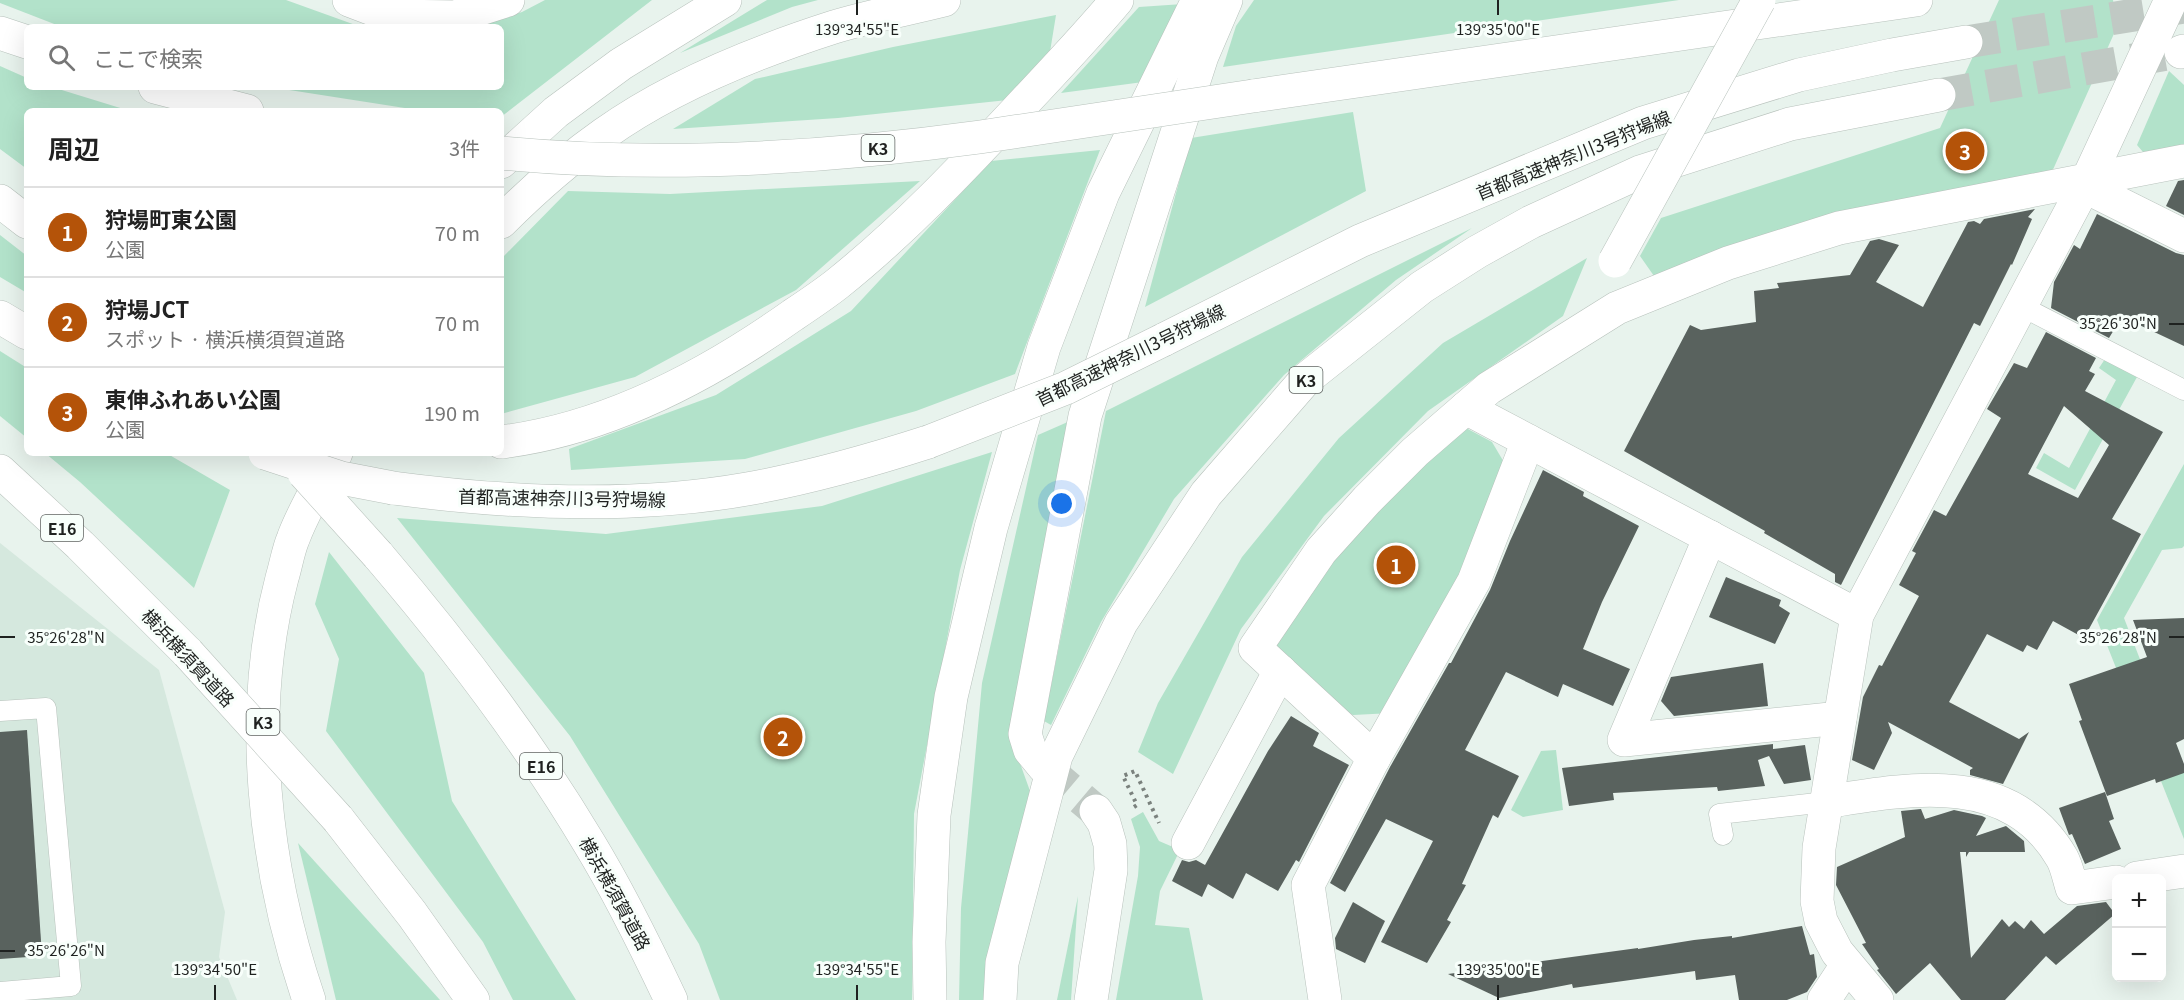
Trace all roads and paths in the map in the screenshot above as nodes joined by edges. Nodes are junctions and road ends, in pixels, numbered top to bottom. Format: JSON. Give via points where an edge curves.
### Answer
{"nodes":[{"id":1,"x":349,"y":0,"type":"edge"},
{"id":2,"x":508,"y":0,"type":"edge"},
{"id":3,"x":724,"y":0,"type":"edge"},
{"id":4,"x":944,"y":0,"type":"edge"},
{"id":5,"x":1117,"y":0,"type":"edge"},
{"id":6,"x":1198,"y":0,"type":"edge"},
{"id":7,"x":1226,"y":0,"type":"edge"},
{"id":8,"x":1759,"y":0,"type":"edge"},
{"id":9,"x":1916,"y":0,"type":"edge"},
{"id":10,"x":2171,"y":0,"type":"edge"},
{"id":11,"x":0,"y":33,"type":"edge"},
{"id":12,"x":24,"y":41,"type":"edge"},
{"id":13,"x":1966,"y":42,"type":"tunnel mouth"},
{"id":14,"x":166,"y":90,"type":"edge"},
{"id":15,"x":1939,"y":95,"type":"tunnel mouth"},
{"id":16,"x":235,"y":108,"type":"edge"},
{"id":17,"x":504,"y":153,"type":"edge"},
{"id":18,"x":504,"y":159,"type":"edge"},
{"id":19,"x":2184,"y":160,"type":"edge"},
{"id":20,"x":2086,"y":183,"type":"junction"},
{"id":21,"x":0,"y":201,"type":"edge"},
{"id":22,"x":504,"y":219,"type":"edge"},
{"id":23,"x":24,"y":220,"type":"edge"},
{"id":24,"x":2184,"y":236,"type":"edge"},
{"id":25,"x":2020,"y":306,"type":"junction"},
{"id":26,"x":1617,"y":308,"type":"junction"},
{"id":27,"x":0,"y":317,"type":"edge"},
{"id":28,"x":24,"y":331,"type":"edge"},
{"id":29,"x":2184,"y":390,"type":"edge"},
{"id":30,"x":1466,"y":408,"type":"junction"},
{"id":31,"x":1528,"y":441,"type":"junction"},
{"id":32,"x":504,"y":442,"type":"edge"},
{"id":33,"x":274,"y":456,"type":"edge"},
{"id":34,"x":288,"y":456,"type":"edge"},
{"id":35,"x":315,"y":456,"type":"edge"},
{"id":36,"x":334,"y":456,"type":"edge"},
{"id":37,"x":0,"y":471,"type":"edge"},
{"id":38,"x":1710,"y":537,"type":"junction"},
{"id":39,"x":293,"y":539,"type":"junction"},
{"id":40,"x":1857,"y":615,"type":"junction"},
{"id":41,"x":1280,"y":671,"type":"junction"},
{"id":42,"x":0,"y":711,"type":"edge"},
{"id":43,"x":1840,"y":718,"type":"junction"},
{"id":44,"x":1374,"y":758,"type":"junction"},
{"id":45,"x":1044,"y":767,"type":"tunnel mouth"},
{"id":46,"x":1122,"y":777,"type":"dead end"},
{"id":47,"x":1826,"y":802,"type":"junction"},
{"id":48,"x":1096,"y":812,"type":"tunnel mouth"},
{"id":49,"x":1160,"y":826,"type":"dead end"},
{"id":50,"x":1723,"y":835,"type":"dead end"},
{"id":51,"x":1188,"y":843,"type":"dead end"},
{"id":52,"x":2184,"y":872,"type":"edge"},
{"id":53,"x":2166,"y":875,"type":"edge"},
{"id":54,"x":2112,"y":883,"type":"edge"},
{"id":55,"x":1847,"y":965,"type":"junction"},
{"id":56,"x":0,"y":992,"type":"edge"},
{"id":57,"x":309,"y":1000,"type":"edge"},
{"id":58,"x":473,"y":1000,"type":"edge"},
{"id":59,"x":671,"y":1000,"type":"edge"},
{"id":60,"x":930,"y":1000,"type":"edge"},
{"id":61,"x":1000,"y":1000,"type":"edge"},
{"id":62,"x":1091,"y":1000,"type":"edge"},
{"id":63,"x":1325,"y":1000,"type":"edge"},
{"id":64,"x":1824,"y":1000,"type":"edge"},
{"id":65,"x":1877,"y":1000,"type":"edge"}],
"edges":[{"from":1,"to":2,"type":"main road","via":[[391,16],[455,17]]},
{"from":3,"to":18,"type":"main road","via":[[621,64],[556,112]]},
{"from":4,"to":22,"type":"main road","via":[[825,30],[748,58],[663,98],[605,133]]},
{"from":5,"to":32,"type":"main road","via":[[978,151],[837,284],[756,341],[673,388],[601,418],[528,439]]},
{"from":6,"to":60,"type":"main road","via":[[1103,193],[1044,347],[991,528],[951,697],[934,815]]},
{"from":7,"to":45,"type":"main road","via":[[1202,56],[1085,416],[1024,734],[1030,750]]},
{"from":8,"to":26,"type":"main road","bridge":true,"via":[[1615,261]]},
{"from":9,"to":17,"type":"main road","number":"K3","bridge":true,"via":[[979,137],[879,148],[652,160]]},
{"from":10,"to":20,"type":"main road"},
{"from":11,"to":12,"type":"main road"},
{"from":13,"to":33,"type":"main road","name":"首都高速神奈川3号狩場線","bridge":true,"via":[[1799,75],[1643,123],[1360,241],[1066,388],[928,442],[812,476],[677,498],[526,500],[393,488],[341,478]]},
{"from":14,"to":16,"type":"main road"},
{"from":15,"to":61,"type":"main road","number":"K3","via":[[1790,124],[1640,172],[1531,222],[1477,252],[1422,287],[1306,380],[1206,494],[1121,623],[1056,756],[1002,963]]},
{"from":19,"to":20,"type":"main road"},
{"from":20,"to":24,"type":"main road"},
{"from":20,"to":25,"type":"main road"},
{"from":20,"to":26,"type":"main road","via":[[1839,228],[1728,263]]},
{"from":21,"to":23,"type":"main road"},
{"from":25,"to":29,"type":"lane"},
{"from":25,"to":40,"type":"main road"},
{"from":26,"to":30,"type":"main road","via":[[1490,388]]},
{"from":27,"to":28,"type":"main road"},
{"from":30,"to":31,"type":"main road"},
{"from":30,"to":41,"type":"main road","via":[[1366,500],[1321,551],[1255,648]]},
{"from":31,"to":38,"type":"main road"},
{"from":31,"to":44,"type":"main road","via":[[1474,580]]},
{"from":34,"to":59,"type":"main road","name":"横浜横須賀道路","number":"E16","bridge":true,"via":[[378,555],[483,684],[590,844]]},
{"from":35,"to":39,"type":"main road"},
{"from":36,"to":39,"type":"main road","number":"K3"},
{"from":37,"to":58,"type":"main road","name":"横浜横須賀道路","number":"E16","bridge":true,"via":[[189,653],[338,819]]},
{"from":38,"to":40,"type":"main road"},
{"from":38,"to":43,"type":"main road","via":[[1623,740]]},
{"from":39,"to":57,"type":"main road","number":"K3","via":[[275,606],[265,665],[262,747],[266,813],[284,909]]},
{"from":40,"to":43,"type":"main road"},
{"from":41,"to":44,"type":"main road"},
{"from":41,"to":51,"type":"main road"},
{"from":42,"to":56,"type":"lane","via":[[46,708],[71,986]]},
{"from":43,"to":47,"type":"main road"},
{"from":44,"to":63,"type":"main road","via":[[1308,885]]},
{"from":46,"to":49,"type":"path","via":[[1135,771]]},
{"from":47,"to":50,"type":"lane","via":[[1719,814]]},
{"from":47,"to":54,"type":"main road","via":[[1927,789],[1967,792],[2011,806],[2038,826],[2062,859],[2072,888]]},
{"from":47,"to":55,"type":"main road","via":[[1817,901],[1821,921]]},
{"from":48,"to":62,"type":"main road","via":[[1110,844],[1110,870]]},
{"from":52,"to":53,"type":"main road"},
{"from":55,"to":64,"type":"main road"},
{"from":55,"to":65,"type":"main road"}]}
